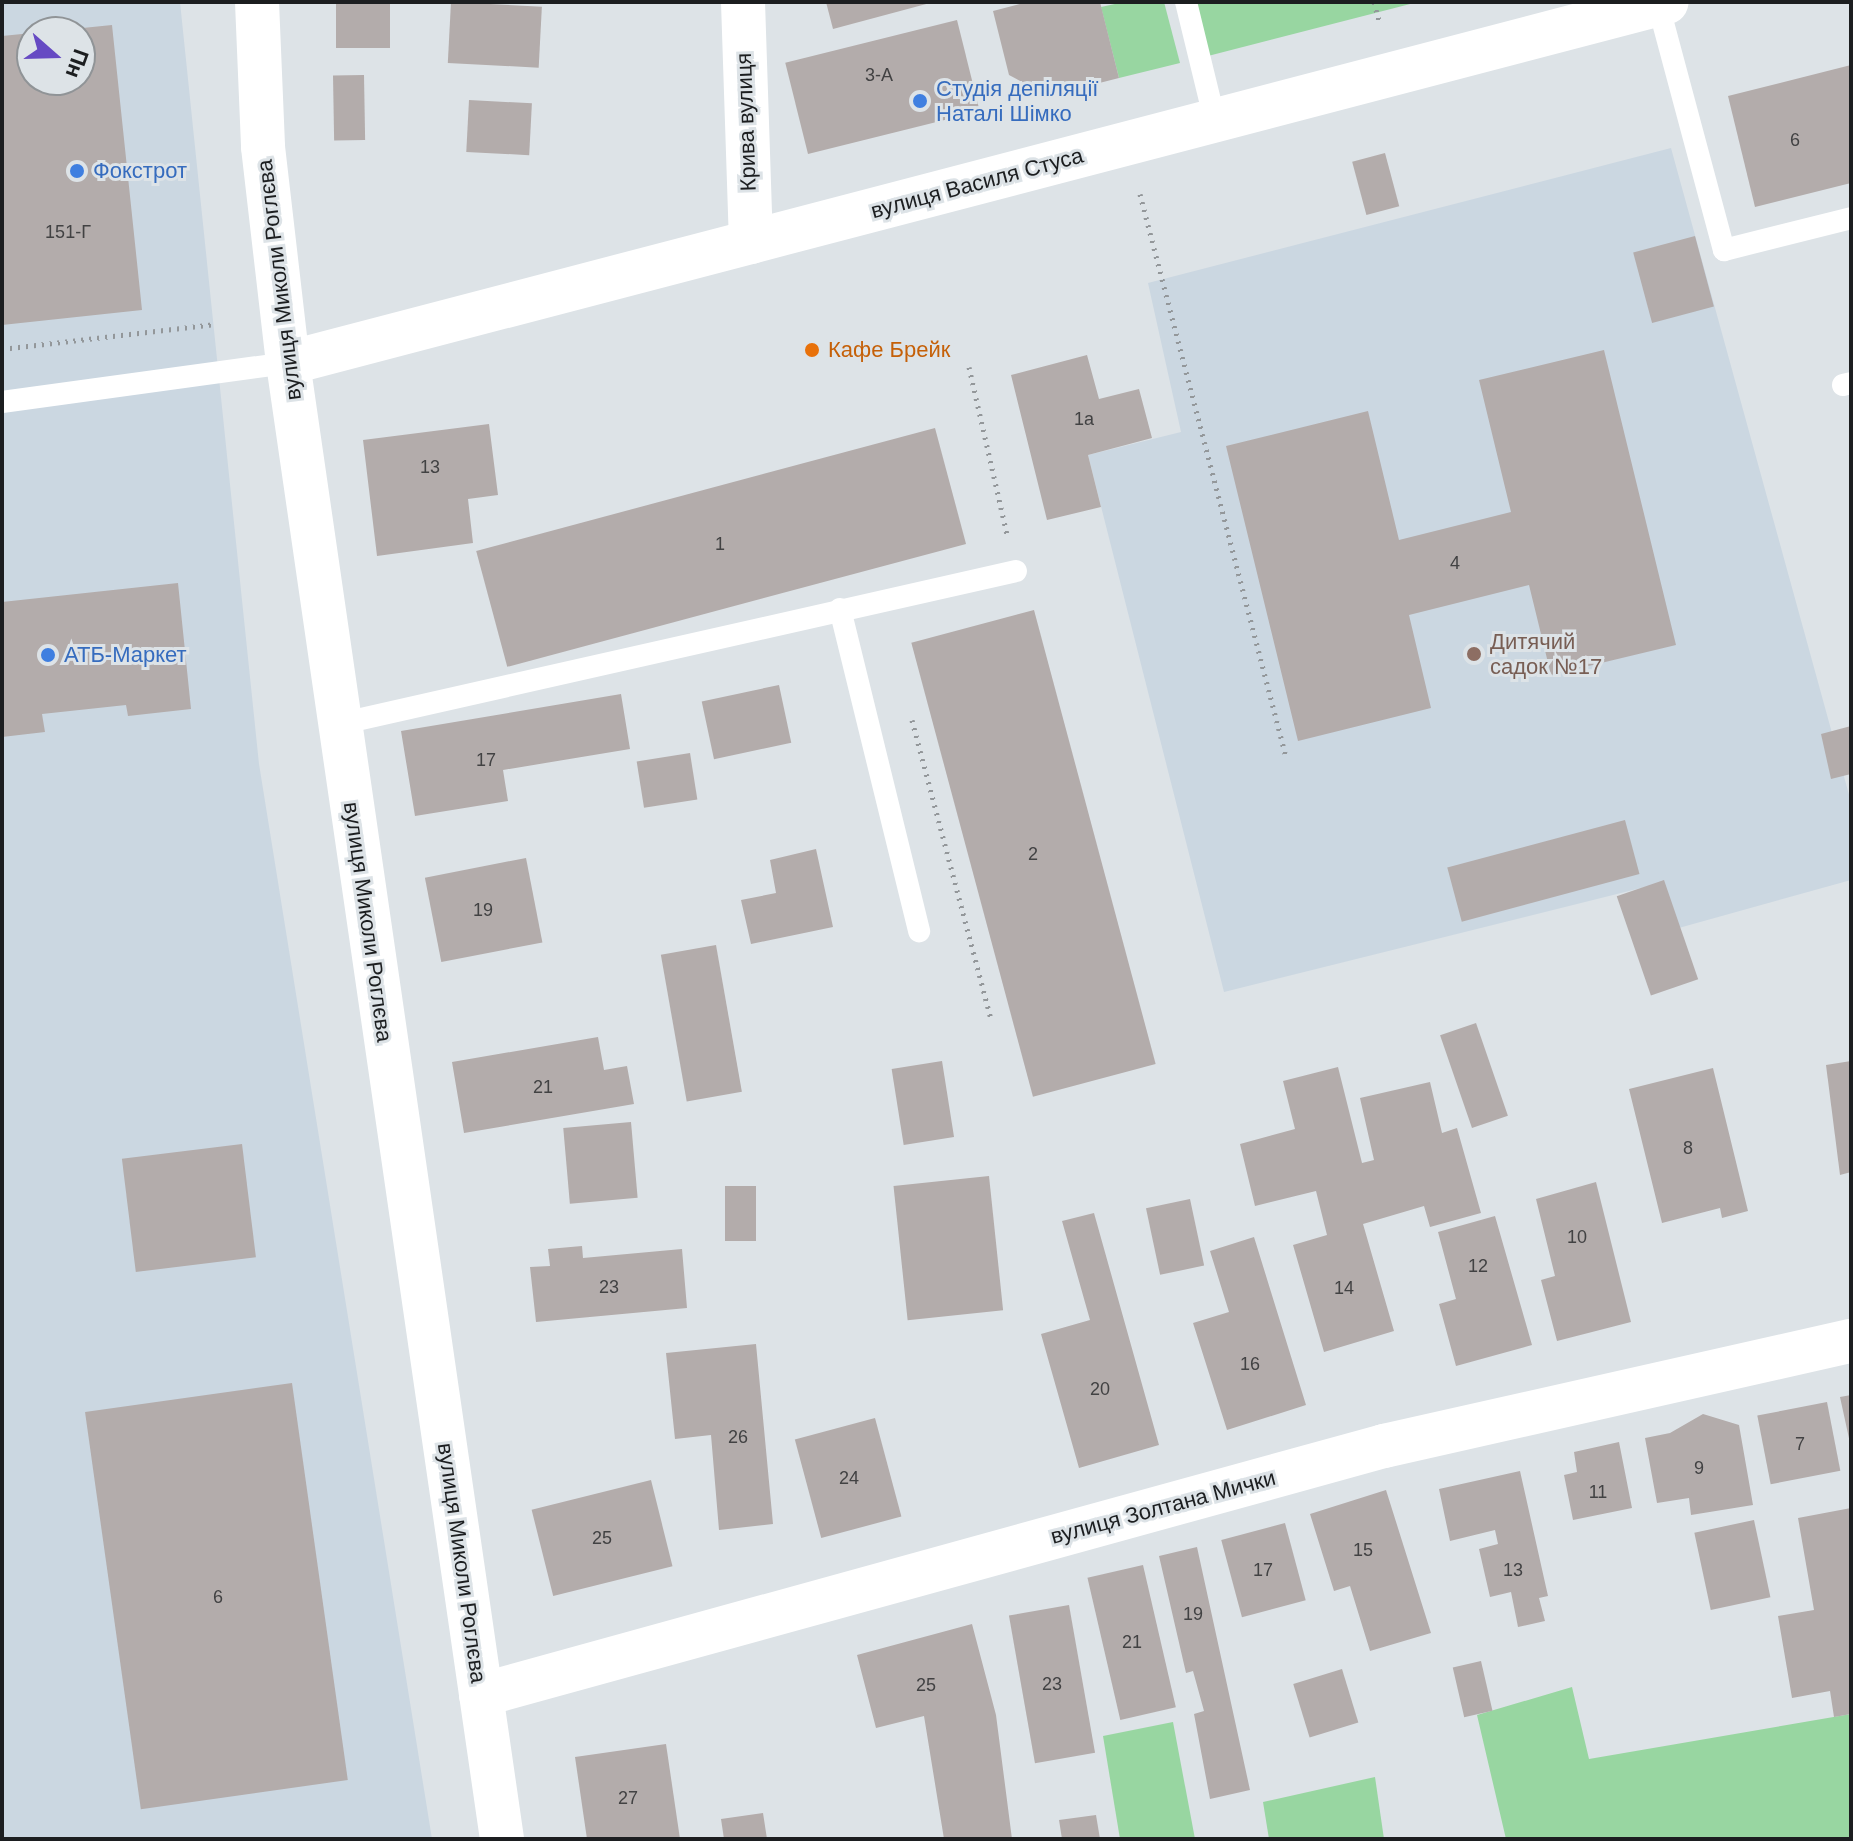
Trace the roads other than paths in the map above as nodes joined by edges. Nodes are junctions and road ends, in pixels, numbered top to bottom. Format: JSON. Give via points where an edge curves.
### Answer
{"nodes":[{"id":1,"x":257,"y":2,"type":"edge"},
{"id":2,"x":743,"y":2,"type":"edge"},
{"id":3,"x":1186,"y":2,"type":"edge"},
{"id":4,"x":1662,"y":3,"type":"edge"},
{"id":5,"x":1215,"y":121,"type":"junction"},
{"id":6,"x":1851,"y":218,"type":"edge"},
{"id":7,"x":751,"y":242,"type":"junction"},
{"id":8,"x":288,"y":363,"type":"junction"},
{"id":9,"x":2,"y":402,"type":"edge"},
{"id":10,"x":1016,"y":571,"type":"road end"},
{"id":11,"x":840,"y":609,"type":"junction"},
{"id":12,"x":339,"y":724,"type":"junction"},
{"id":13,"x":919,"y":931,"type":"dead end"},
{"id":14,"x":1851,"y":1341,"type":"edge"},
{"id":15,"x":481,"y":1695,"type":"junction"},
{"id":16,"x":502,"y":1839,"type":"edge"}],
"edges":[{"from":1,"to":8,"type":"street","name":"вулиця Миколи Роглєва","via":[[263,147]]},
{"from":2,"to":7,"type":"street","name":"Крива вулиця"},
{"from":3,"to":5,"type":"lane"},
{"from":4,"to":5,"type":"street","name":"вулиця Василя Стуса"},
{"from":4,"to":6,"type":"lane","via":[[1724,250]]},
{"from":5,"to":7,"type":"street","name":"вулиця Василя Стуса"},
{"from":7,"to":8,"type":"street","name":"вулиця Василя Стуса"},
{"from":8,"to":9,"type":"lane"},
{"from":8,"to":12,"type":"street","name":"вулиця Миколи Роглєва"},
{"from":10,"to":11,"type":"lane"},
{"from":11,"to":12,"type":"lane"},
{"from":11,"to":13,"type":"lane"},
{"from":12,"to":15,"type":"street","name":"вулиця Миколи Роглєва"},
{"from":14,"to":15,"type":"street","name":"вулиця Золтана Мички","via":[[1384,1446]]},
{"from":15,"to":16,"type":"street","name":"вулиця Миколи Роглєва"}]}
